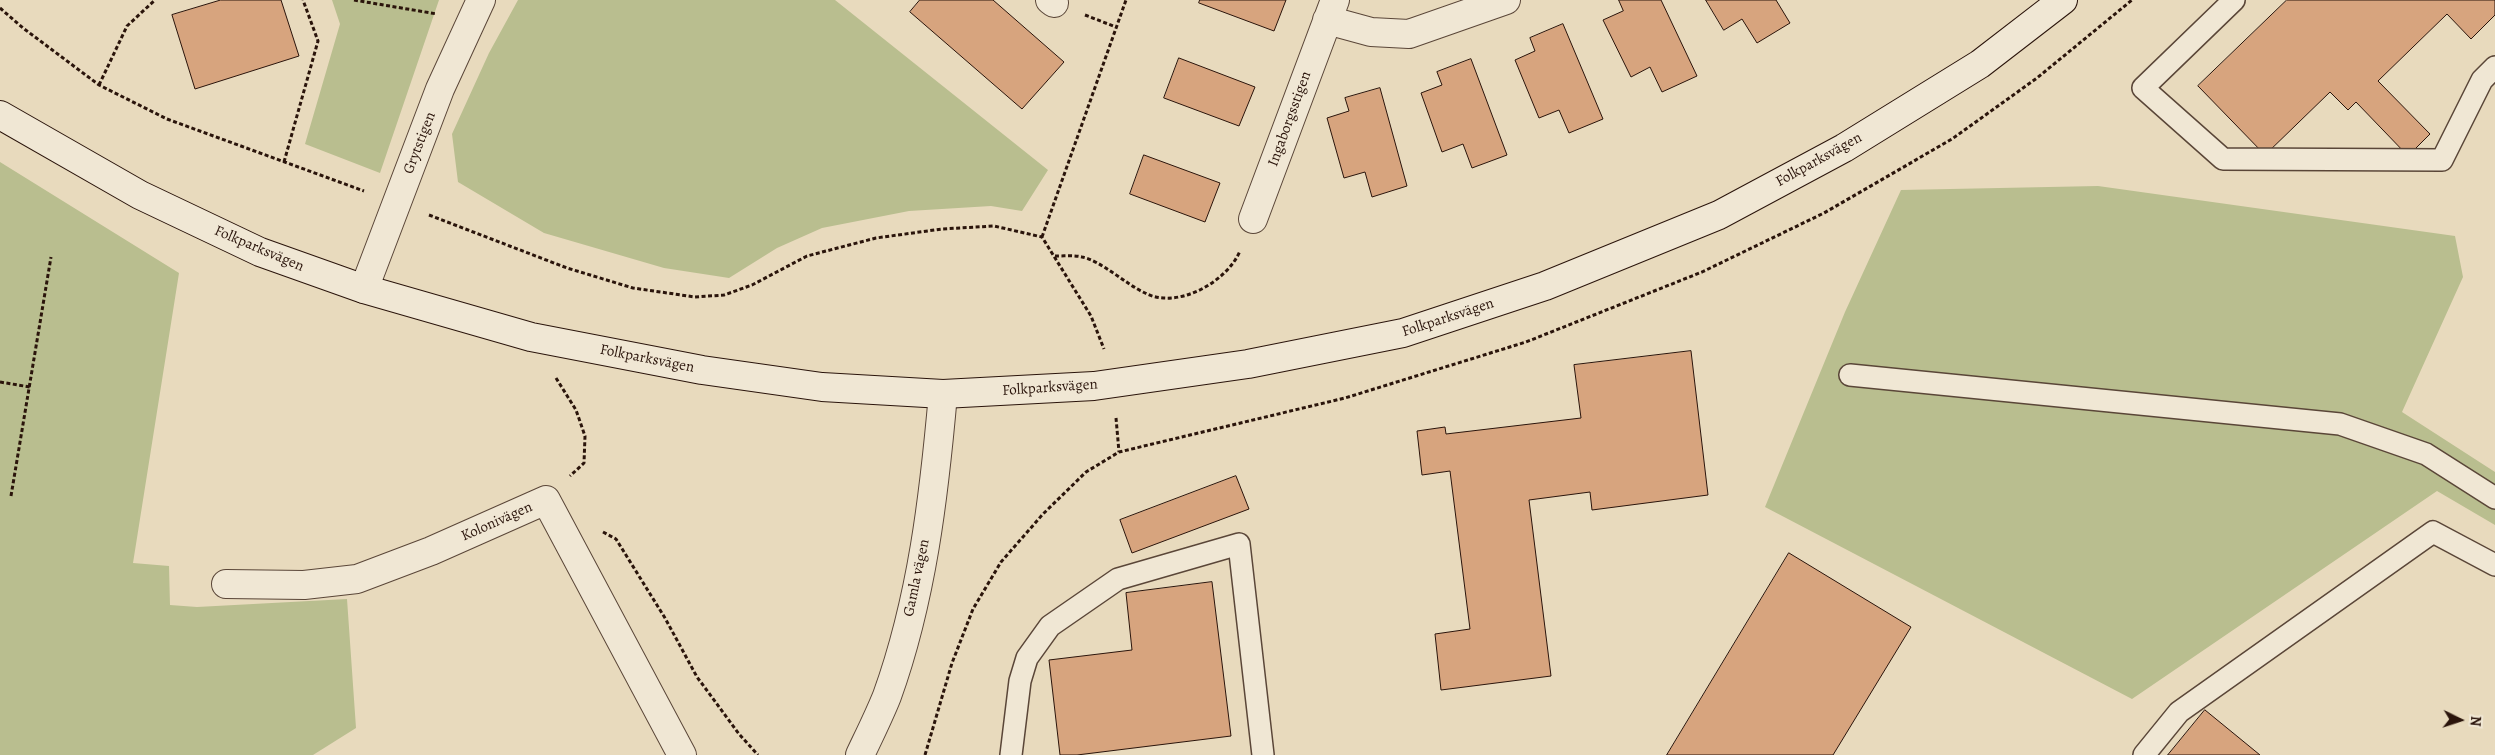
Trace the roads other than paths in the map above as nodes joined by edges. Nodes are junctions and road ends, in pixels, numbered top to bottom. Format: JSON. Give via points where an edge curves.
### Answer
{"nodes":[{"id":1,"x":1506,"y":0,"type":"edge"},
{"id":2,"x":2063,"y":0,"type":"edge"},
{"id":3,"x":2234,"y":0,"type":"edge"},
{"id":4,"x":477,"y":10,"type":"edge"},
{"id":5,"x":1331,"y":10,"type":"edge"},
{"id":6,"x":2495,"y":67,"type":"edge"},
{"id":7,"x":0,"y":115,"type":"edge"},
{"id":8,"x":1253,"y":219,"type":"road end"},
{"id":9,"x":364,"y":289,"type":"junction"},
{"id":10,"x":1850,"y":375,"type":"dead end"},
{"id":11,"x":943,"y":394,"type":"junction"},
{"id":12,"x":2495,"y":498,"type":"edge"},
{"id":13,"x":2495,"y":565,"type":"edge"},
{"id":14,"x":226,"y":584,"type":"dead end"},
{"id":15,"x":863,"y":754,"type":"edge"},
{"id":16,"x":682,"y":755,"type":"edge"},
{"id":17,"x":1011,"y":755,"type":"edge"},
{"id":18,"x":1263,"y":755,"type":"edge"},
{"id":19,"x":2144,"y":755,"type":"edge"}],
"edges":[{"from":1,"to":5,"type":"main road","name":"Ingaborgsstigen","via":[[1410,34],[1371,32]]},
{"from":2,"to":11,"type":"main road","name":"Folkparksvägen","via":[[1980,64],[1844,148],[1719,215],[1545,286],[1402,333],[1248,364],[1094,386]]},
{"from":3,"to":6,"type":"lane","via":[[2143,88],[2223,159],[2442,160],[2482,80]]},
{"from":4,"to":9,"type":"main road","name":"Grytstigen","via":[[440,89]]},
{"from":5,"to":8,"type":"main road","name":"Ingaborgsstigen"},
{"from":7,"to":9,"type":"main road","name":"Folkparksvägen","via":[[157,203],[260,252]]},
{"from":9,"to":11,"type":"main road","name":"Folkparksvägen","via":[[531,337],[702,370],[822,386]]},
{"from":10,"to":12,"type":"lane","via":[[2340,424],[2426,454]]},
{"from":11,"to":15,"type":"main road","name":"Gamla vägen","via":[[924,558],[886,697]]},
{"from":13,"to":19,"type":"lane","via":[[2433,532],[2179,712]]},
{"from":14,"to":16,"type":"main road","name":"Kolonivägen","via":[[304,585],[357,579],[431,551],[546,500]]},
{"from":17,"to":18,"type":"lane","via":[[1020,682],[1027,658],[1050,626],[1118,579],[1239,544]]}]}
